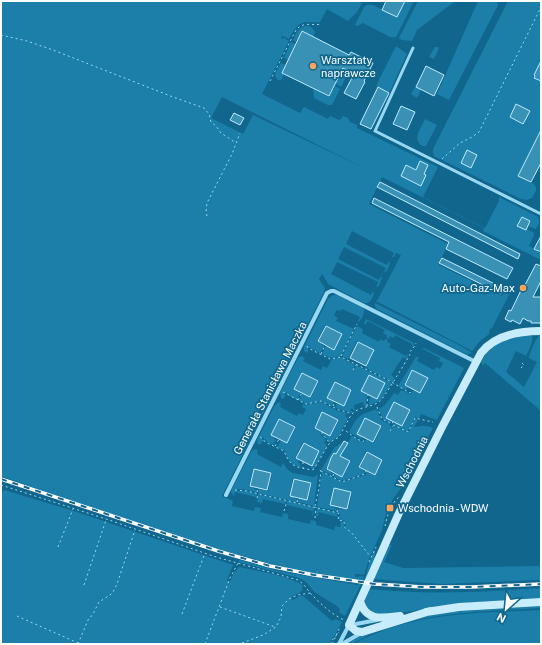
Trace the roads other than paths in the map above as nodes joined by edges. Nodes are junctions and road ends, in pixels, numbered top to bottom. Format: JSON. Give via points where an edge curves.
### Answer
{"nodes":[{"id":1,"x":412,"y":48,"type":"dead end"},
{"id":2,"x":541,"y":214,"type":"edge"},
{"id":3,"x":541,"y":331,"type":"edge"},
{"id":4,"x":476,"y":363,"type":"junction"},
{"id":5,"x":226,"y":495,"type":"dead end"},
{"id":6,"x":360,"y":600,"type":"junction"},
{"id":7,"x":541,"y":602,"type":"edge"},
{"id":8,"x":430,"y":611,"type":"junction"},
{"id":9,"x":382,"y":619,"type":"junction"},
{"id":10,"x":346,"y":623,"type":"junction"},
{"id":11,"x":362,"y":632,"type":"junction"},
{"id":12,"x":341,"y":644,"type":"edge"}],
"edges":[{"from":1,"to":2,"type":"lane","via":[[375,130]]},
{"from":3,"to":4,"type":"street","name":"Wschodnia","via":[[515,334],[496,340],[485,348]]},
{"from":4,"to":5,"type":"street","name":"Generała Stanisława Maczka","via":[[336,292],[327,293]]},
{"from":4,"to":6,"type":"street","name":"Wschodnia","via":[[399,513]]},
{"from":6,"to":9,"type":"street","via":[[366,613]]},
{"from":6,"to":10,"type":"street","name":"Wschodnia"},
{"from":7,"to":8,"type":"street"},
{"from":8,"to":9,"type":"street"},
{"from":8,"to":11,"type":"street"},
{"from":9,"to":10,"type":"street","via":[[356,624]]},
{"from":10,"to":11,"type":"street","via":[[356,631]]},
{"from":10,"to":12,"type":"street","name":"Wschodnia"},
{"from":11,"to":12,"type":"street"}]}
